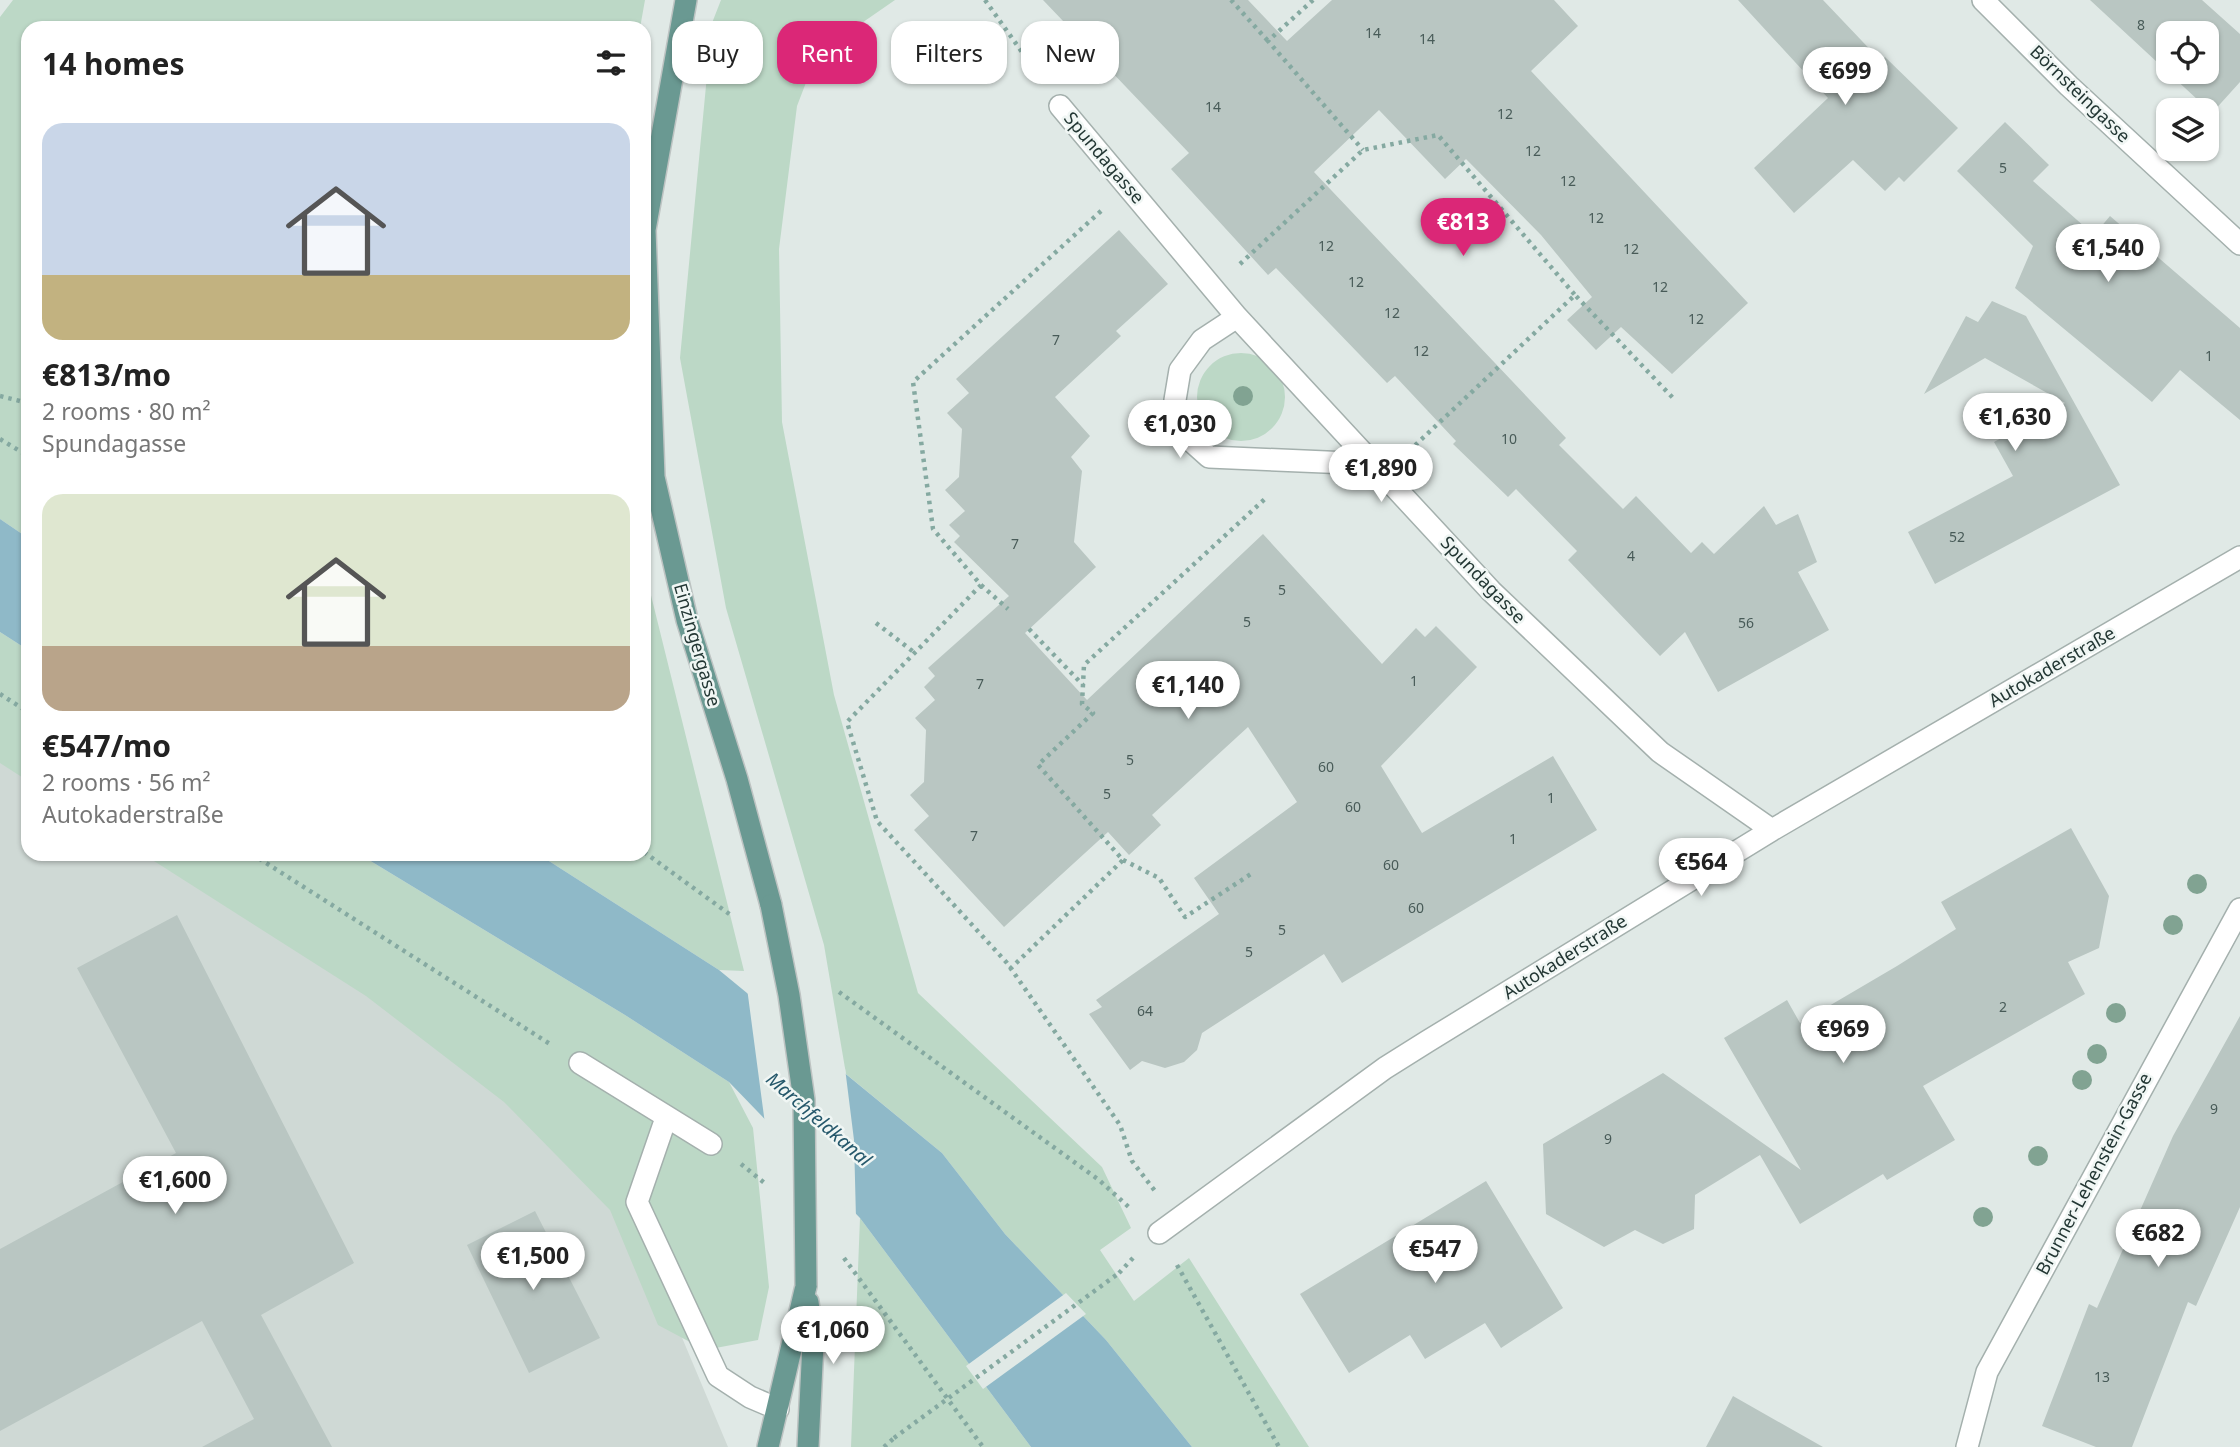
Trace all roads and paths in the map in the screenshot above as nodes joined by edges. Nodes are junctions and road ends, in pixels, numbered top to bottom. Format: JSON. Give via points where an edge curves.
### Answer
{"nodes":[{"id":1,"x":686,"y":0,"type":"edge"},
{"id":2,"x":985,"y":0,"type":"edge"},
{"id":3,"x":1231,"y":0,"type":"edge"},
{"id":4,"x":1313,"y":0,"type":"edge"},
{"id":5,"x":1983,"y":0,"type":"edge"},
{"id":6,"x":1268,"y":41,"type":"junction"},
{"id":7,"x":1060,"y":106,"type":"joint"},
{"id":8,"x":1363,"y":150,"type":"junction"},
{"id":9,"x":1127,"y":186,"type":"junction"},
{"id":10,"x":651,"y":196,"type":"edge"},
{"id":11,"x":2240,"y":244,"type":"edge"},
{"id":12,"x":1213,"y":289,"type":"junction"},
{"id":13,"x":1575,"y":295,"type":"junction"},
{"id":14,"x":1237,"y":317,"type":"junction"},
{"id":15,"x":651,"y":395,"type":"edge"},
{"id":16,"x":0,"y":397,"type":"edge"},
{"id":17,"x":1673,"y":398,"type":"dead end"},
{"id":18,"x":21,"y":402,"type":"edge"},
{"id":19,"x":0,"y":439,"type":"edge"},
{"id":20,"x":21,"y":452,"type":"edge"},
{"id":21,"x":1305,"y":462,"type":"junction"},
{"id":22,"x":1378,"y":470,"type":"junction"},
{"id":23,"x":2240,"y":557,"type":"edge"},
{"id":24,"x":981,"y":586,"type":"junction"},
{"id":25,"x":1008,"y":609,"type":"dead end"},
{"id":26,"x":876,"y":623,"type":"dead end"},
{"id":27,"x":1029,"y":629,"type":"dead end"},
{"id":28,"x":915,"y":653,"type":"junction"},
{"id":29,"x":1083,"y":685,"type":"junction"},
{"id":30,"x":0,"y":694,"type":"edge"},
{"id":31,"x":21,"y":708,"type":"edge"},
{"id":32,"x":1772,"y":830,"type":"junction"},
{"id":33,"x":651,"y":857,"type":"edge"},
{"id":34,"x":1123,"y":860,"type":"junction"},
{"id":35,"x":263,"y":861,"type":"edge"},
{"id":36,"x":1254,"y":873,"type":"dead end"},
{"id":37,"x":2240,"y":909,"type":"edge"},
{"id":38,"x":732,"y":916,"type":"dead end"},
{"id":39,"x":1010,"y":969,"type":"junction"},
{"id":40,"x":839,"y":992,"type":"dead end"},
{"id":41,"x":580,"y":1063,"type":"joint"},
{"id":42,"x":666,"y":1118,"type":"junction"},
{"id":43,"x":711,"y":1144,"type":"joint"},
{"id":44,"x":1132,"y":1161,"type":"dead end"},
{"id":45,"x":1099,"y":1180,"type":"dead end"},
{"id":46,"x":774,"y":1192,"type":"dead end"},
{"id":47,"x":1159,"y":1233,"type":"dead end"},
{"id":48,"x":834,"y":1249,"type":"dead end"},
{"id":49,"x":1176,"y":1262,"type":"dead end"},
{"id":50,"x":1119,"y":1273,"type":"dead end"},
{"id":51,"x":806,"y":1286,"type":"junction"},
{"id":52,"x":778,"y":1409,"type":"junction"},
{"id":53,"x":768,"y":1447,"type":"edge"},
{"id":54,"x":808,"y":1447,"type":"edge"},
{"id":55,"x":884,"y":1447,"type":"edge"},
{"id":56,"x":983,"y":1447,"type":"edge"},
{"id":57,"x":1279,"y":1447,"type":"edge"},
{"id":58,"x":1967,"y":1447,"type":"edge"}],
"edges":[{"from":1,"to":10,"type":"main road","name":"Einzingergasse","bridge":true},
{"from":2,"to":7,"type":"path"},
{"from":3,"to":6,"type":"path"},
{"from":4,"to":6,"type":"path"},
{"from":5,"to":11,"type":"street","name":"Börnsteingasse"},
{"from":6,"to":8,"type":"path"},
{"from":7,"to":9,"type":"street","name":"Spundagasse"},
{"from":8,"to":12,"type":"path"},
{"from":8,"to":13,"type":"path","via":[[1438,135]]},
{"from":9,"to":12,"type":"street","name":"Spundagasse"},
{"from":9,"to":24,"type":"path","via":[[913,382],[933,529]]},
{"from":12,"to":14,"type":"street","name":"Spundagasse"},
{"from":13,"to":17,"type":"path"},
{"from":13,"to":22,"type":"path"},
{"from":14,"to":21,"type":"street","via":[[1202,340],[1180,370],[1175,400],[1181,432],[1209,457]]},
{"from":14,"to":22,"type":"street","name":"Spundagasse"},
{"from":15,"to":51,"type":"main road","name":"Einzingergasse","bridge":true,"via":[[654,477],[687,620],[771,905],[789,995],[804,1100]]},
{"from":16,"to":18,"type":"path"},
{"from":19,"to":20,"type":"path"},
{"from":21,"to":22,"type":"street"},
{"from":21,"to":29,"type":"path","via":[[1084,664]]},
{"from":22,"to":32,"type":"street","name":"Spundagasse","via":[[1491,591],[1660,752]]},
{"from":23,"to":32,"type":"street","name":"Autokaderstraße"},
{"from":24,"to":25,"type":"path"},
{"from":24,"to":28,"type":"path"},
{"from":26,"to":28,"type":"path"},
{"from":27,"to":29,"type":"path"},
{"from":28,"to":39,"type":"path","via":[[848,722],[877,821]]},
{"from":29,"to":34,"type":"path","via":[[1082,704],[1093,713],[1038,765]]},
{"from":30,"to":31,"type":"path"},
{"from":32,"to":47,"type":"street","name":"Autokaderstraße","via":[[1385,1068]]},
{"from":33,"to":38,"type":"path"},
{"from":34,"to":36,"type":"path","via":[[1159,878],[1185,916]]},
{"from":34,"to":39,"type":"path"},
{"from":35,"to":41,"type":"path"},
{"from":37,"to":58,"type":"street","name":"Brunner-Lehenstein-Gasse","via":[[1987,1372]]},
{"from":39,"to":44,"type":"path","via":[[1120,1125]]},
{"from":40,"to":45,"type":"path"},
{"from":41,"to":42,"type":"street"},
{"from":42,"to":43,"type":"street"},
{"from":42,"to":52,"type":"street","via":[[637,1202],[718,1376]]},
{"from":43,"to":46,"type":"path"},
{"from":48,"to":56,"type":"path"},
{"from":49,"to":57,"type":"path"},
{"from":50,"to":55,"type":"path","bridge":true},
{"from":51,"to":52,"type":"main road","name":"Einzingergasse"},
{"from":51,"to":54,"type":"main road","name":"Einzingergasse","via":[[813,1343]]},
{"from":52,"to":53,"type":"main road","name":"Einzingergasse"}]}
